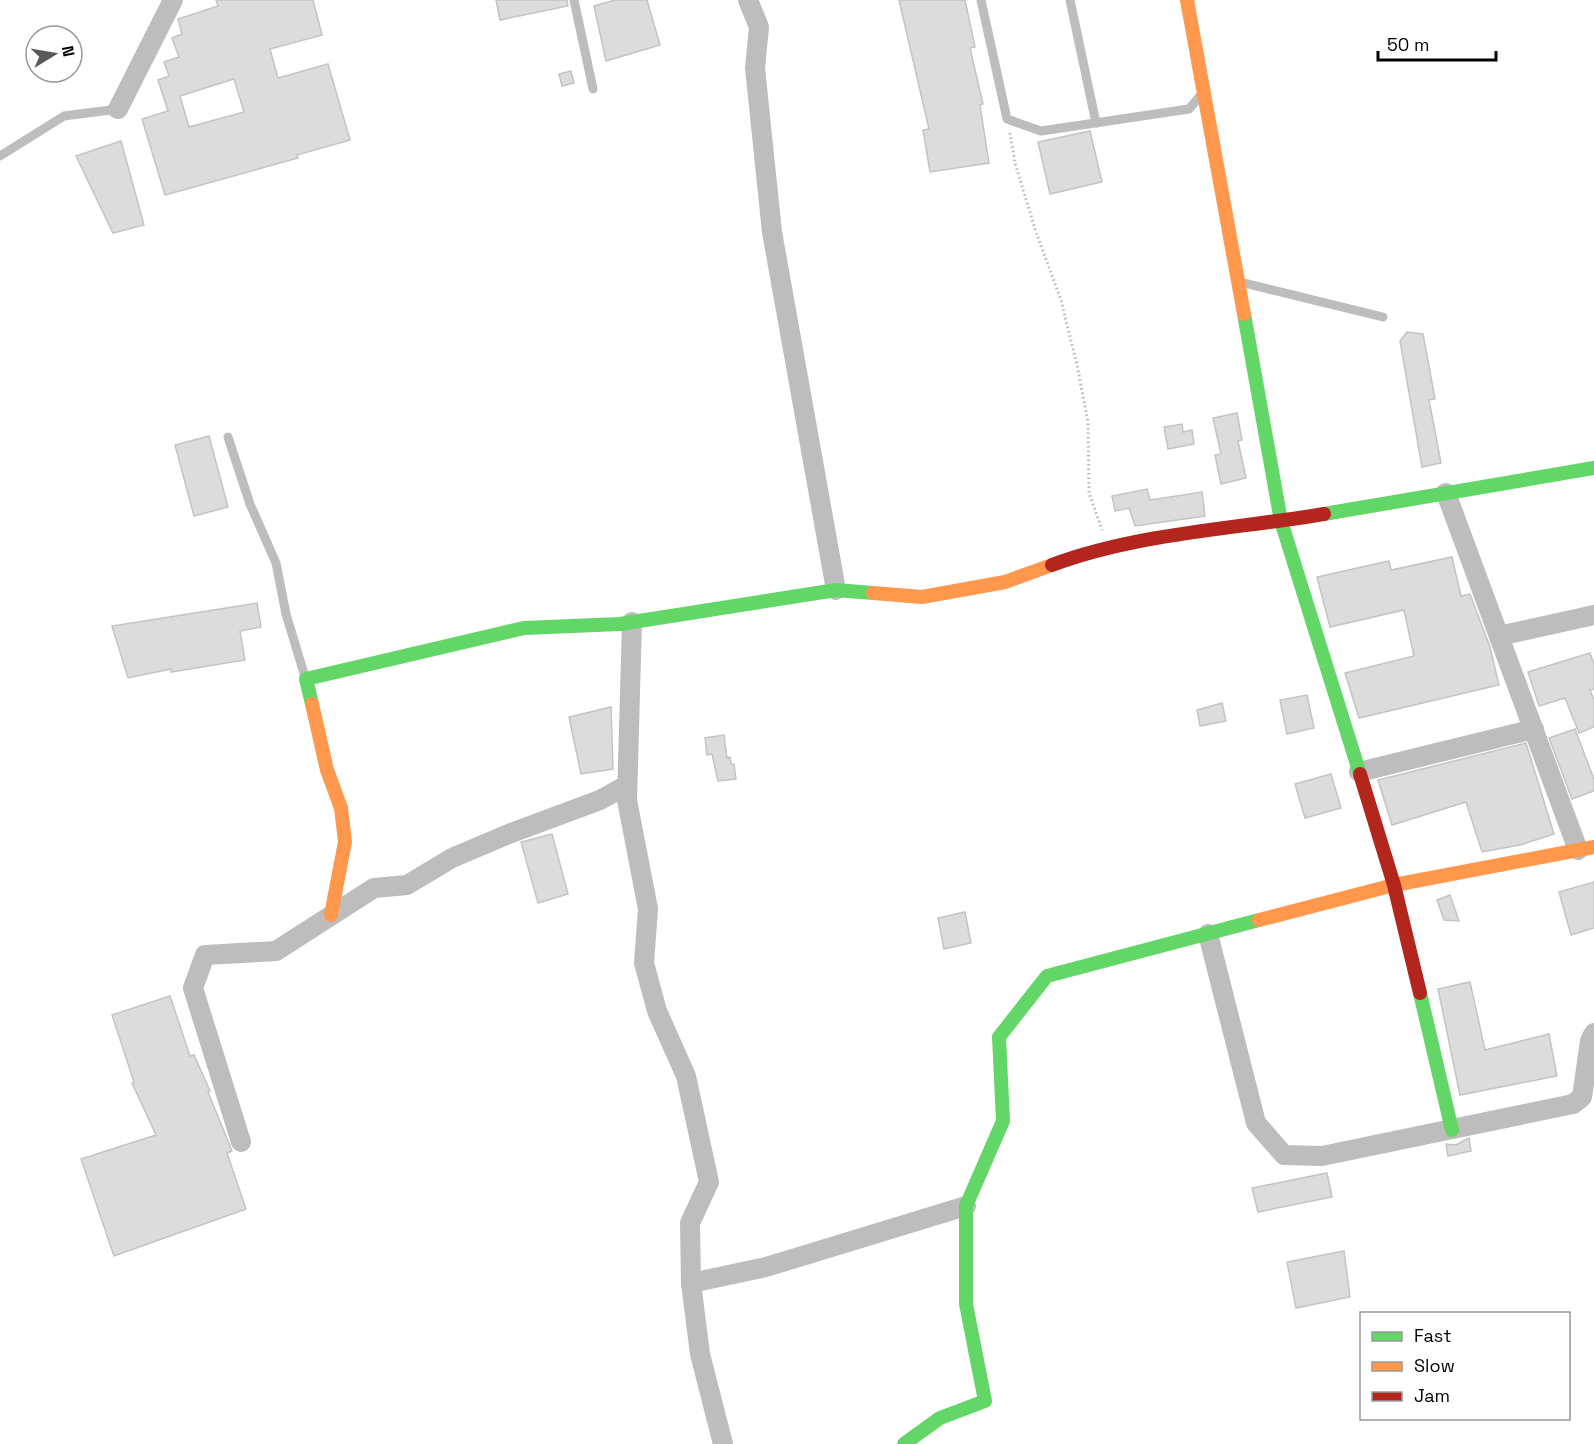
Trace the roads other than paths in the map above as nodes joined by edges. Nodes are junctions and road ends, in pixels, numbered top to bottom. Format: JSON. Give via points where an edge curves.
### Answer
{"nodes":[{"id":1,"x":173,"y":0,"type":"edge"},
{"id":2,"x":574,"y":0,"type":"edge"},
{"id":3,"x":748,"y":0,"type":"edge"},
{"id":4,"x":981,"y":0,"type":"edge"},
{"id":5,"x":1070,"y":0,"type":"edge"},
{"id":6,"x":1187,"y":0,"type":"edge"},
{"id":7,"x":593,"y":89,"type":"dead end"},
{"id":8,"x":1204,"y":92,"type":"junction"},
{"id":9,"x":118,"y":109,"type":"joint"},
{"id":10,"x":1096,"y":123,"type":"junction"},
{"id":11,"x":0,"y":156,"type":"edge"},
{"id":12,"x":1238,"y":281,"type":"junction"},
{"id":13,"x":1383,"y":317,"type":"dead end"},
{"id":14,"x":228,"y":437,"type":"dead end"},
{"id":15,"x":1594,"y":468,"type":"edge"},
{"id":16,"x":1446,"y":493,"type":"junction"},
{"id":17,"x":1281,"y":521,"type":"junction"},
{"id":18,"x":836,"y":590,"type":"junction"},
{"id":19,"x":1594,"y":615,"type":"edge"},
{"id":20,"x":632,"y":622,"type":"junction"},
{"id":21,"x":1499,"y":636,"type":"junction"},
{"id":22,"x":306,"y":679,"type":"junction"},
{"id":23,"x":1534,"y":729,"type":"junction"},
{"id":24,"x":1359,"y":772,"type":"junction"},
{"id":25,"x":627,"y":785,"type":"junction"},
{"id":26,"x":1586,"y":848,"type":"edge"},
{"id":27,"x":1394,"y":885,"type":"junction"},
{"id":28,"x":331,"y":915,"type":"junction"},
{"id":29,"x":1208,"y":934,"type":"junction"},
{"id":30,"x":1594,"y":1033,"type":"edge"},
{"id":31,"x":1452,"y":1130,"type":"junction"},
{"id":32,"x":241,"y":1142,"type":"dead end"},
{"id":33,"x":966,"y":1206,"type":"junction"},
{"id":34,"x":691,"y":1283,"type":"junction"},
{"id":35,"x":723,"y":1444,"type":"edge"},
{"id":36,"x":904,"y":1444,"type":"edge"}],
"edges":[{"from":1,"to":9,"type":"street"},
{"from":2,"to":7,"type":"lane"},
{"from":3,"to":18,"type":"street","via":[[759,27],[755,68],[772,232]]},
{"from":4,"to":10,"type":"lane","via":[[1007,119],[1041,131]]},
{"from":5,"to":10,"type":"lane"},
{"from":6,"to":8,"type":"street"},
{"from":8,"to":10,"type":"lane","via":[[1189,109]]},
{"from":8,"to":12,"type":"street"},
{"from":9,"to":11,"type":"lane","via":[[64,116]]},
{"from":12,"to":13,"type":"lane"},
{"from":12,"to":17,"type":"street"},
{"from":14,"to":22,"type":"lane","via":[[249,504],[276,563],[286,614]]},
{"from":15,"to":16,"type":"street"},
{"from":16,"to":17,"type":"street"},
{"from":16,"to":21,"type":"street"},
{"from":17,"to":18,"type":"street","via":[[1083,553],[1005,582],[922,597]]},
{"from":17,"to":24,"type":"street"},
{"from":18,"to":20,"type":"street"},
{"from":19,"to":21,"type":"street"},
{"from":20,"to":22,"type":"street","via":[[524,628]]},
{"from":20,"to":25,"type":"street"},
{"from":21,"to":23,"type":"street"},
{"from":22,"to":28,"type":"street","via":[[327,770],[341,808],[345,842]]},
{"from":23,"to":24,"type":"street"},
{"from":23,"to":26,"type":"street"},
{"from":24,"to":27,"type":"street"},
{"from":25,"to":28,"type":"street","via":[[600,800],[452,858],[407,885],[374,888]]},
{"from":25,"to":34,"type":"street","via":[[648,909],[644,963],[657,1011],[687,1076],[709,1182],[690,1222]]},
{"from":26,"to":27,"type":"street"},
{"from":27,"to":29,"type":"street"},
{"from":27,"to":31,"type":"street"},
{"from":28,"to":32,"type":"street","via":[[276,951],[205,954],[193,988]]},
{"from":29,"to":31,"type":"street","via":[[1256,1124],[1284,1155],[1322,1156]]},
{"from":29,"to":33,"type":"street","via":[[1047,976],[999,1037],[1003,1121]]},
{"from":30,"to":31,"type":"street","via":[[1582,1097],[1574,1104]]},
{"from":33,"to":34,"type":"street","via":[[766,1267]]},
{"from":33,"to":36,"type":"street","via":[[966,1304],[985,1401],[940,1418]]},
{"from":34,"to":35,"type":"street","via":[[700,1354]]}]}
